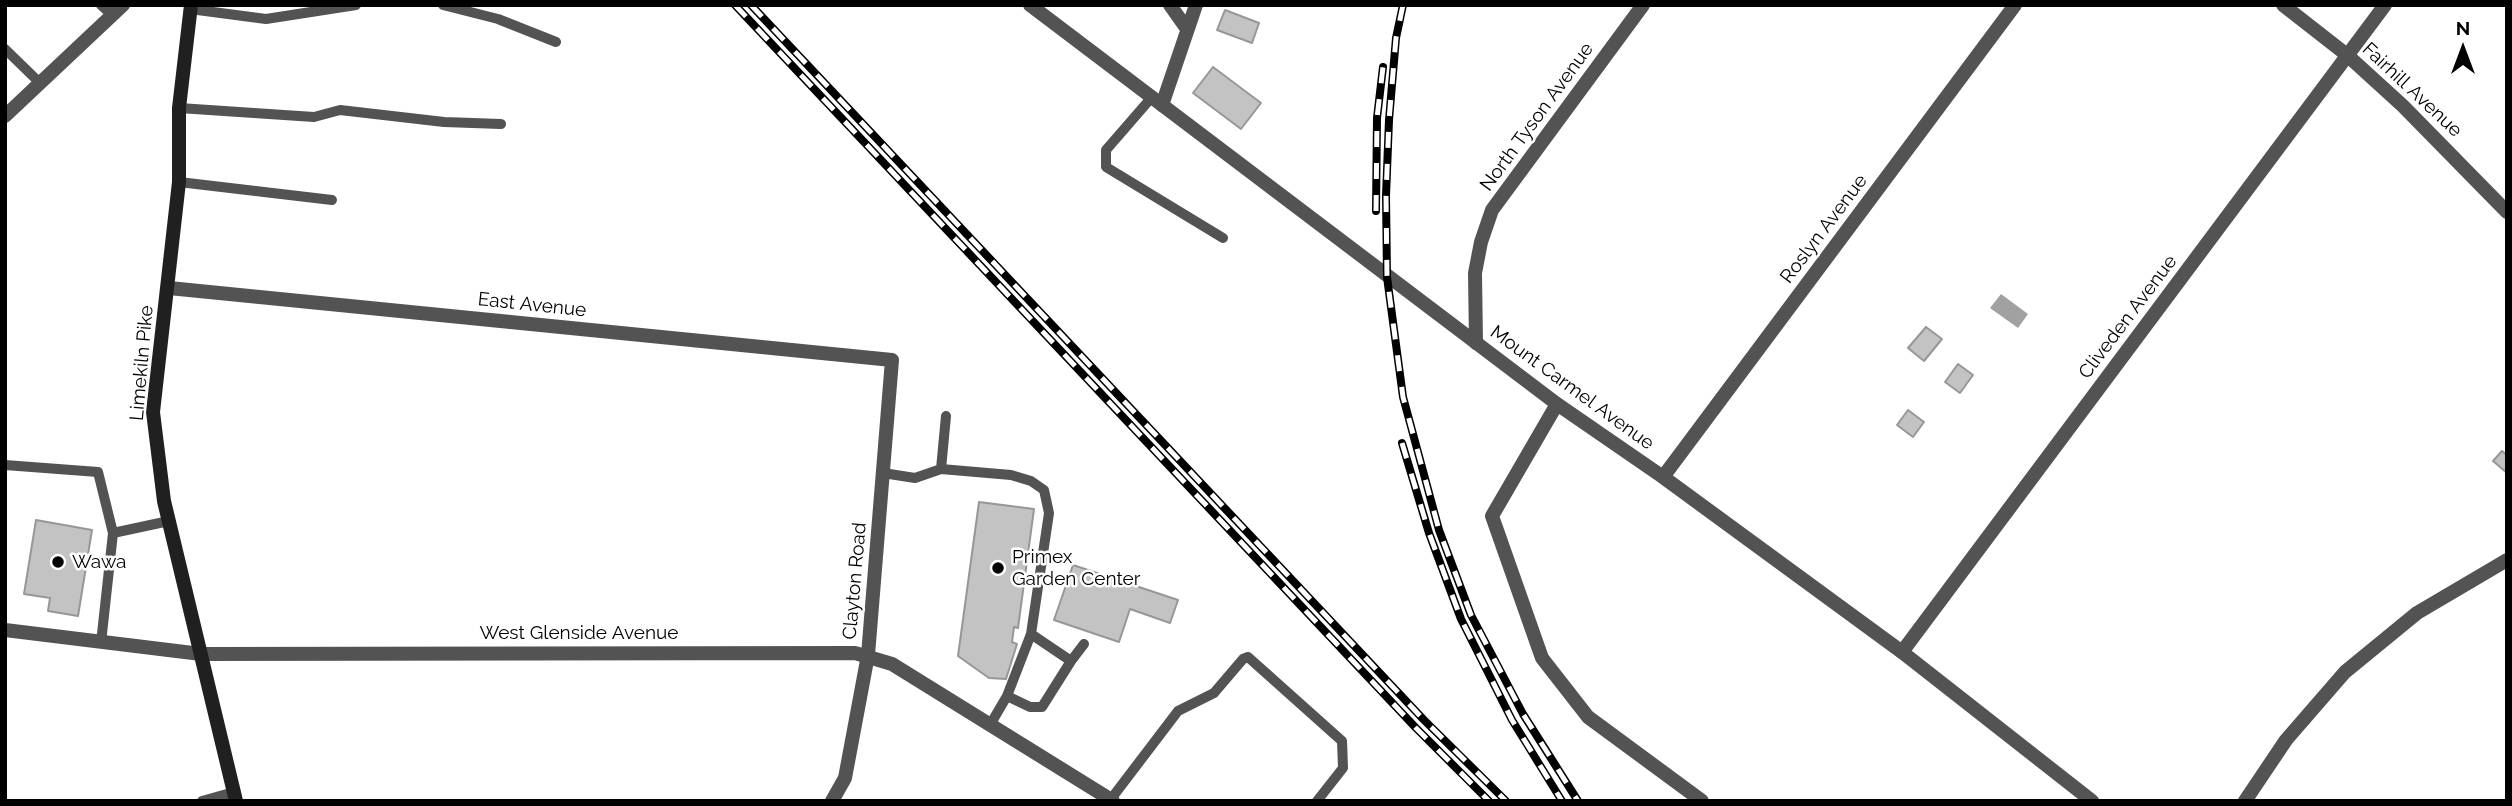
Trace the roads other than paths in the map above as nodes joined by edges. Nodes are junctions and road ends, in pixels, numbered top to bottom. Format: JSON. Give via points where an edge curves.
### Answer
{"nodes":[{"id":1,"x":123,"y":5,"type":"edge"},
{"id":2,"x":356,"y":5,"type":"edge"},
{"id":3,"x":443,"y":5,"type":"edge"},
{"id":4,"x":1030,"y":5,"type":"edge"},
{"id":5,"x":1170,"y":5,"type":"edge"},
{"id":6,"x":1196,"y":5,"type":"edge"},
{"id":7,"x":1643,"y":5,"type":"edge"},
{"id":8,"x":2015,"y":5,"type":"edge"},
{"id":9,"x":2283,"y":5,"type":"edge"},
{"id":10,"x":2385,"y":5,"type":"edge"},
{"id":11,"x":190,"y":7,"type":"edge"},
{"id":12,"x":106,"y":10,"type":"edge"},
{"id":13,"x":1187,"y":29,"type":"junction"},
{"id":14,"x":556,"y":42,"type":"dead end"},
{"id":15,"x":5,"y":49,"type":"edge"},
{"id":16,"x":2347,"y":55,"type":"junction"},
{"id":17,"x":40,"y":83,"type":"junction"},
{"id":18,"x":1157,"y":101,"type":"junction"},
{"id":19,"x":179,"y":108,"type":"junction"},
{"id":20,"x":5,"y":116,"type":"edge"},
{"id":21,"x":501,"y":124,"type":"dead end"},
{"id":22,"x":179,"y":182,"type":"junction"},
{"id":23,"x":332,"y":200,"type":"dead end"},
{"id":24,"x":2507,"y":212,"type":"edge"},
{"id":25,"x":1223,"y":238,"type":"dead end"},
{"id":26,"x":169,"y":288,"type":"junction"},
{"id":27,"x":1476,"y":343,"type":"junction"},
{"id":28,"x":892,"y":360,"type":"joint"},
{"id":29,"x":1557,"y":404,"type":"junction"},
{"id":30,"x":946,"y":416,"type":"dead end"},
{"id":31,"x":5,"y":465,"type":"edge"},
{"id":32,"x":941,"y":470,"type":"junction"},
{"id":33,"x":883,"y":474,"type":"junction"},
{"id":34,"x":1663,"y":477,"type":"junction"},
{"id":35,"x":169,"y":521,"type":"junction"},
{"id":36,"x":113,"y":533,"type":"junction"},
{"id":37,"x":2507,"y":560,"type":"edge"},
{"id":38,"x":5,"y":630,"type":"edge"},
{"id":39,"x":1031,"y":634,"type":"junction"},
{"id":40,"x":101,"y":643,"type":"junction"},
{"id":41,"x":1084,"y":644,"type":"dead end"},
{"id":42,"x":1902,"y":652,"type":"junction"},
{"id":43,"x":201,"y":654,"type":"junction"},
{"id":44,"x":868,"y":655,"type":"junction"},
{"id":45,"x":1071,"y":661,"type":"junction"},
{"id":46,"x":1007,"y":696,"type":"junction"},
{"id":47,"x":990,"y":725,"type":"junction"},
{"id":48,"x":235,"y":797,"type":"edge"},
{"id":49,"x":1112,"y":800,"type":"edge"},
{"id":50,"x":202,"y":801,"type":"edge"},
{"id":51,"x":832,"y":801,"type":"edge"},
{"id":52,"x":1317,"y":801,"type":"edge"},
{"id":53,"x":1702,"y":801,"type":"edge"},
{"id":54,"x":2092,"y":801,"type":"edge"},
{"id":55,"x":2245,"y":801,"type":"edge"}],
"edges":[{"from":1,"to":12,"type":"street"},
{"from":2,"to":11,"type":"lane","via":[[266,19]]},
{"from":3,"to":14,"type":"lane","via":[[498,19]]},
{"from":4,"to":18,"type":"street","name":"Mount Carmel Avenue"},
{"from":5,"to":13,"type":"street"},
{"from":6,"to":13,"type":"street"},
{"from":7,"to":27,"type":"street","name":"North Tyson Avenue","via":[[1492,211],[1475,273]]},
{"from":8,"to":34,"type":"street","name":"Roslyn Avenue"},
{"from":9,"to":16,"type":"street","name":"Fairhill Avenue"},
{"from":10,"to":16,"type":"street","name":"Cliveden Avenue"},
{"from":11,"to":19,"type":"main road","name":"Limekiln Pike"},
{"from":12,"to":17,"type":"street"},
{"from":13,"to":18,"type":"street"},
{"from":15,"to":17,"type":"lane"},
{"from":16,"to":24,"type":"street","name":"Fairhill Avenue"},
{"from":16,"to":42,"type":"street","name":"Cliveden Avenue"},
{"from":17,"to":20,"type":"street"},
{"from":18,"to":25,"type":"lane","via":[[1107,150],[1107,167]]},
{"from":18,"to":27,"type":"street","name":"Mount Carmel Avenue"},
{"from":19,"to":21,"type":"lane","via":[[314,117],[340,110]]},
{"from":19,"to":22,"type":"main road","name":"Limekiln Pike"},
{"from":22,"to":23,"type":"lane"},
{"from":22,"to":26,"type":"main road","name":"Limekiln Pike"},
{"from":26,"to":28,"type":"street","name":"East Avenue"},
{"from":26,"to":35,"type":"main road","name":"Limekiln Pike","via":[[153,412]]},
{"from":27,"to":29,"type":"street","name":"Mount Carmel Avenue"},
{"from":28,"to":33,"type":"street","name":"Clayton Road"},
{"from":29,"to":34,"type":"street","name":"Mount Carmel Avenue"},
{"from":29,"to":53,"type":"street","via":[[1492,516],[1542,658],[1588,717]]},
{"from":30,"to":32,"type":"lane"},
{"from":31,"to":36,"type":"lane","via":[[98,472]]},
{"from":32,"to":33,"type":"lane","via":[[915,478]]},
{"from":32,"to":39,"type":"lane","via":[[1011,475],[1044,491],[1048,533]]},
{"from":33,"to":44,"type":"street","name":"Clayton Road"},
{"from":34,"to":42,"type":"street","name":"Mount Carmel Avenue"},
{"from":35,"to":36,"type":"lane"},
{"from":35,"to":43,"type":"main road","name":"Limekiln Pike"},
{"from":36,"to":40,"type":"lane"},
{"from":37,"to":55,"type":"street","via":[[2417,613],[2345,672],[2286,740]]},
{"from":38,"to":40,"type":"street","name":"West Glenside Avenue"},
{"from":39,"to":45,"type":"lane"},
{"from":39,"to":46,"type":"lane"},
{"from":40,"to":43,"type":"street","name":"West Glenside Avenue"},
{"from":41,"to":45,"type":"lane"},
{"from":42,"to":54,"type":"street","name":"Mount Carmel Avenue"},
{"from":43,"to":44,"type":"street","name":"West Glenside Avenue","via":[[841,651]]},
{"from":43,"to":48,"type":"main road","name":"Limekiln Pike"},
{"from":44,"to":47,"type":"street","name":"West Glenside Avenue","via":[[892,664]]},
{"from":44,"to":51,"type":"street","name":"Clayton Road","via":[[845,778]]},
{"from":45,"to":46,"type":"lane","via":[[1042,707],[1030,707]]},
{"from":46,"to":47,"type":"lane"},
{"from":47,"to":49,"type":"street","name":"West Glenside Avenue"},
{"from":48,"to":50,"type":"lane"},
{"from":49,"to":52,"type":"lane","via":[[1178,710],[1214,693],[1248,657],[1342,741],[1343,768]]}]}
